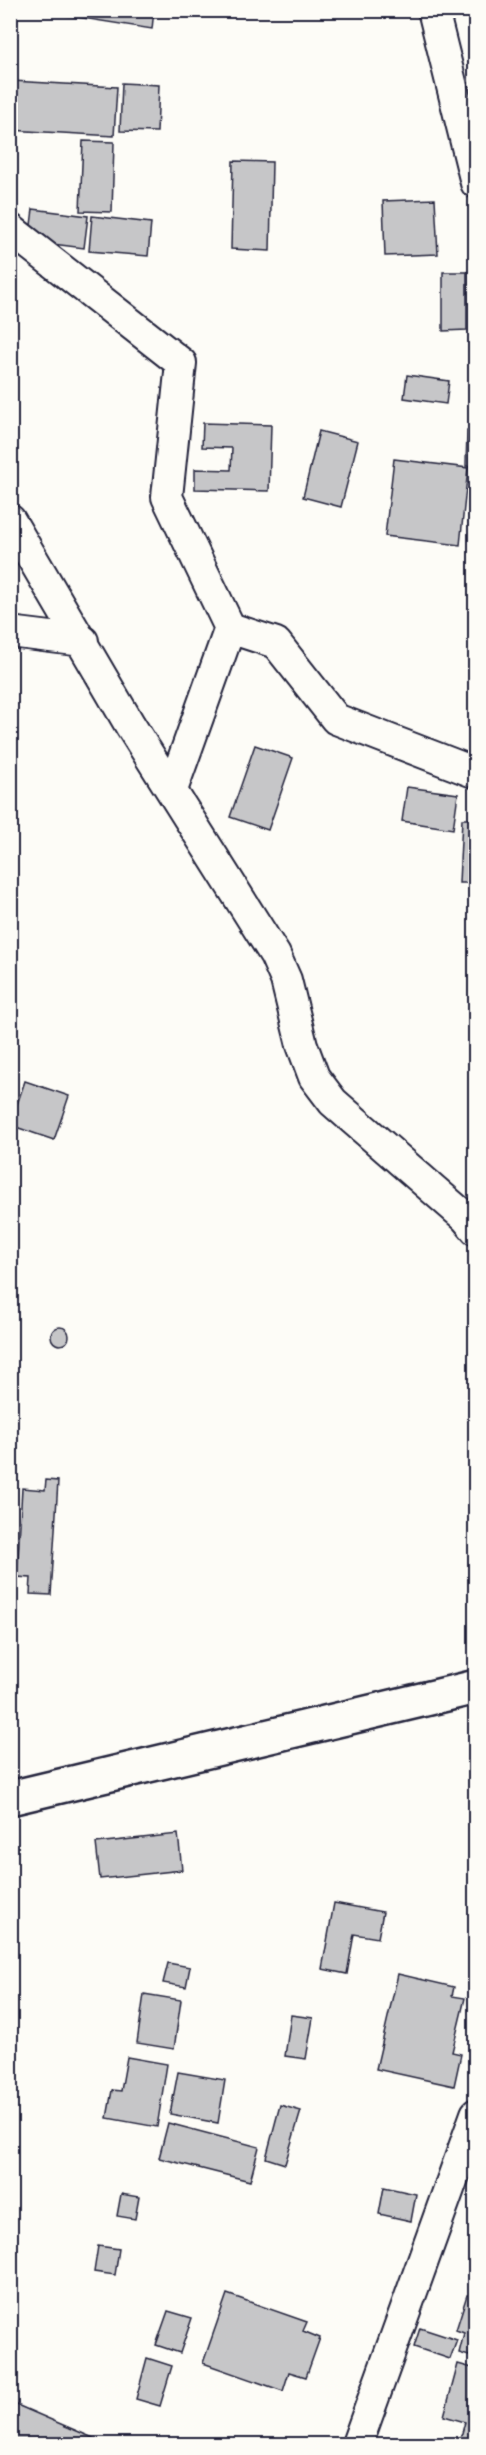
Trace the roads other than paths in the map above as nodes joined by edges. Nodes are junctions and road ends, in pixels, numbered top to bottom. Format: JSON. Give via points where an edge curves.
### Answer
{"nodes":[{"id":1,"x":433,"y":10,"type":"edge"},
{"id":2,"x":476,"y":183,"type":"edge"},
{"id":3,"x":10,"y":229,"type":"edge"},
{"id":4,"x":10,"y":520,"type":"edge"},
{"id":5,"x":230,"y":628,"type":"junction"},
{"id":6,"x":10,"y":632,"type":"edge"},
{"id":7,"x":83,"y":641,"type":"junction"},
{"id":8,"x":476,"y":773,"type":"edge"},
{"id":9,"x":172,"y":790,"type":"junction"},
{"id":10,"x":476,"y":1230,"type":"edge"},
{"id":11,"x":476,"y":1687,"type":"edge"},
{"id":12,"x":10,"y":1798,"type":"edge"},
{"id":13,"x":476,"y":2115,"type":"edge"},
{"id":14,"x":357,"y":2445,"type":"edge"}],
"edges":[{"from":1,"to":2,"type":"street"},
{"from":3,"to":5,"type":"street","via":[[181,363],[167,497]]},
{"from":4,"to":7,"type":"street"},
{"from":5,"to":8,"type":"street","via":[[276,643],[336,719]]},
{"from":5,"to":9,"type":"street"},
{"from":6,"to":7,"type":"street"},
{"from":7,"to":9,"type":"street"},
{"from":9,"to":10,"type":"street","via":[[275,955],[314,1077],[333,1102]]},
{"from":11,"to":12,"type":"street"},
{"from":13,"to":14,"type":"street"}]}
